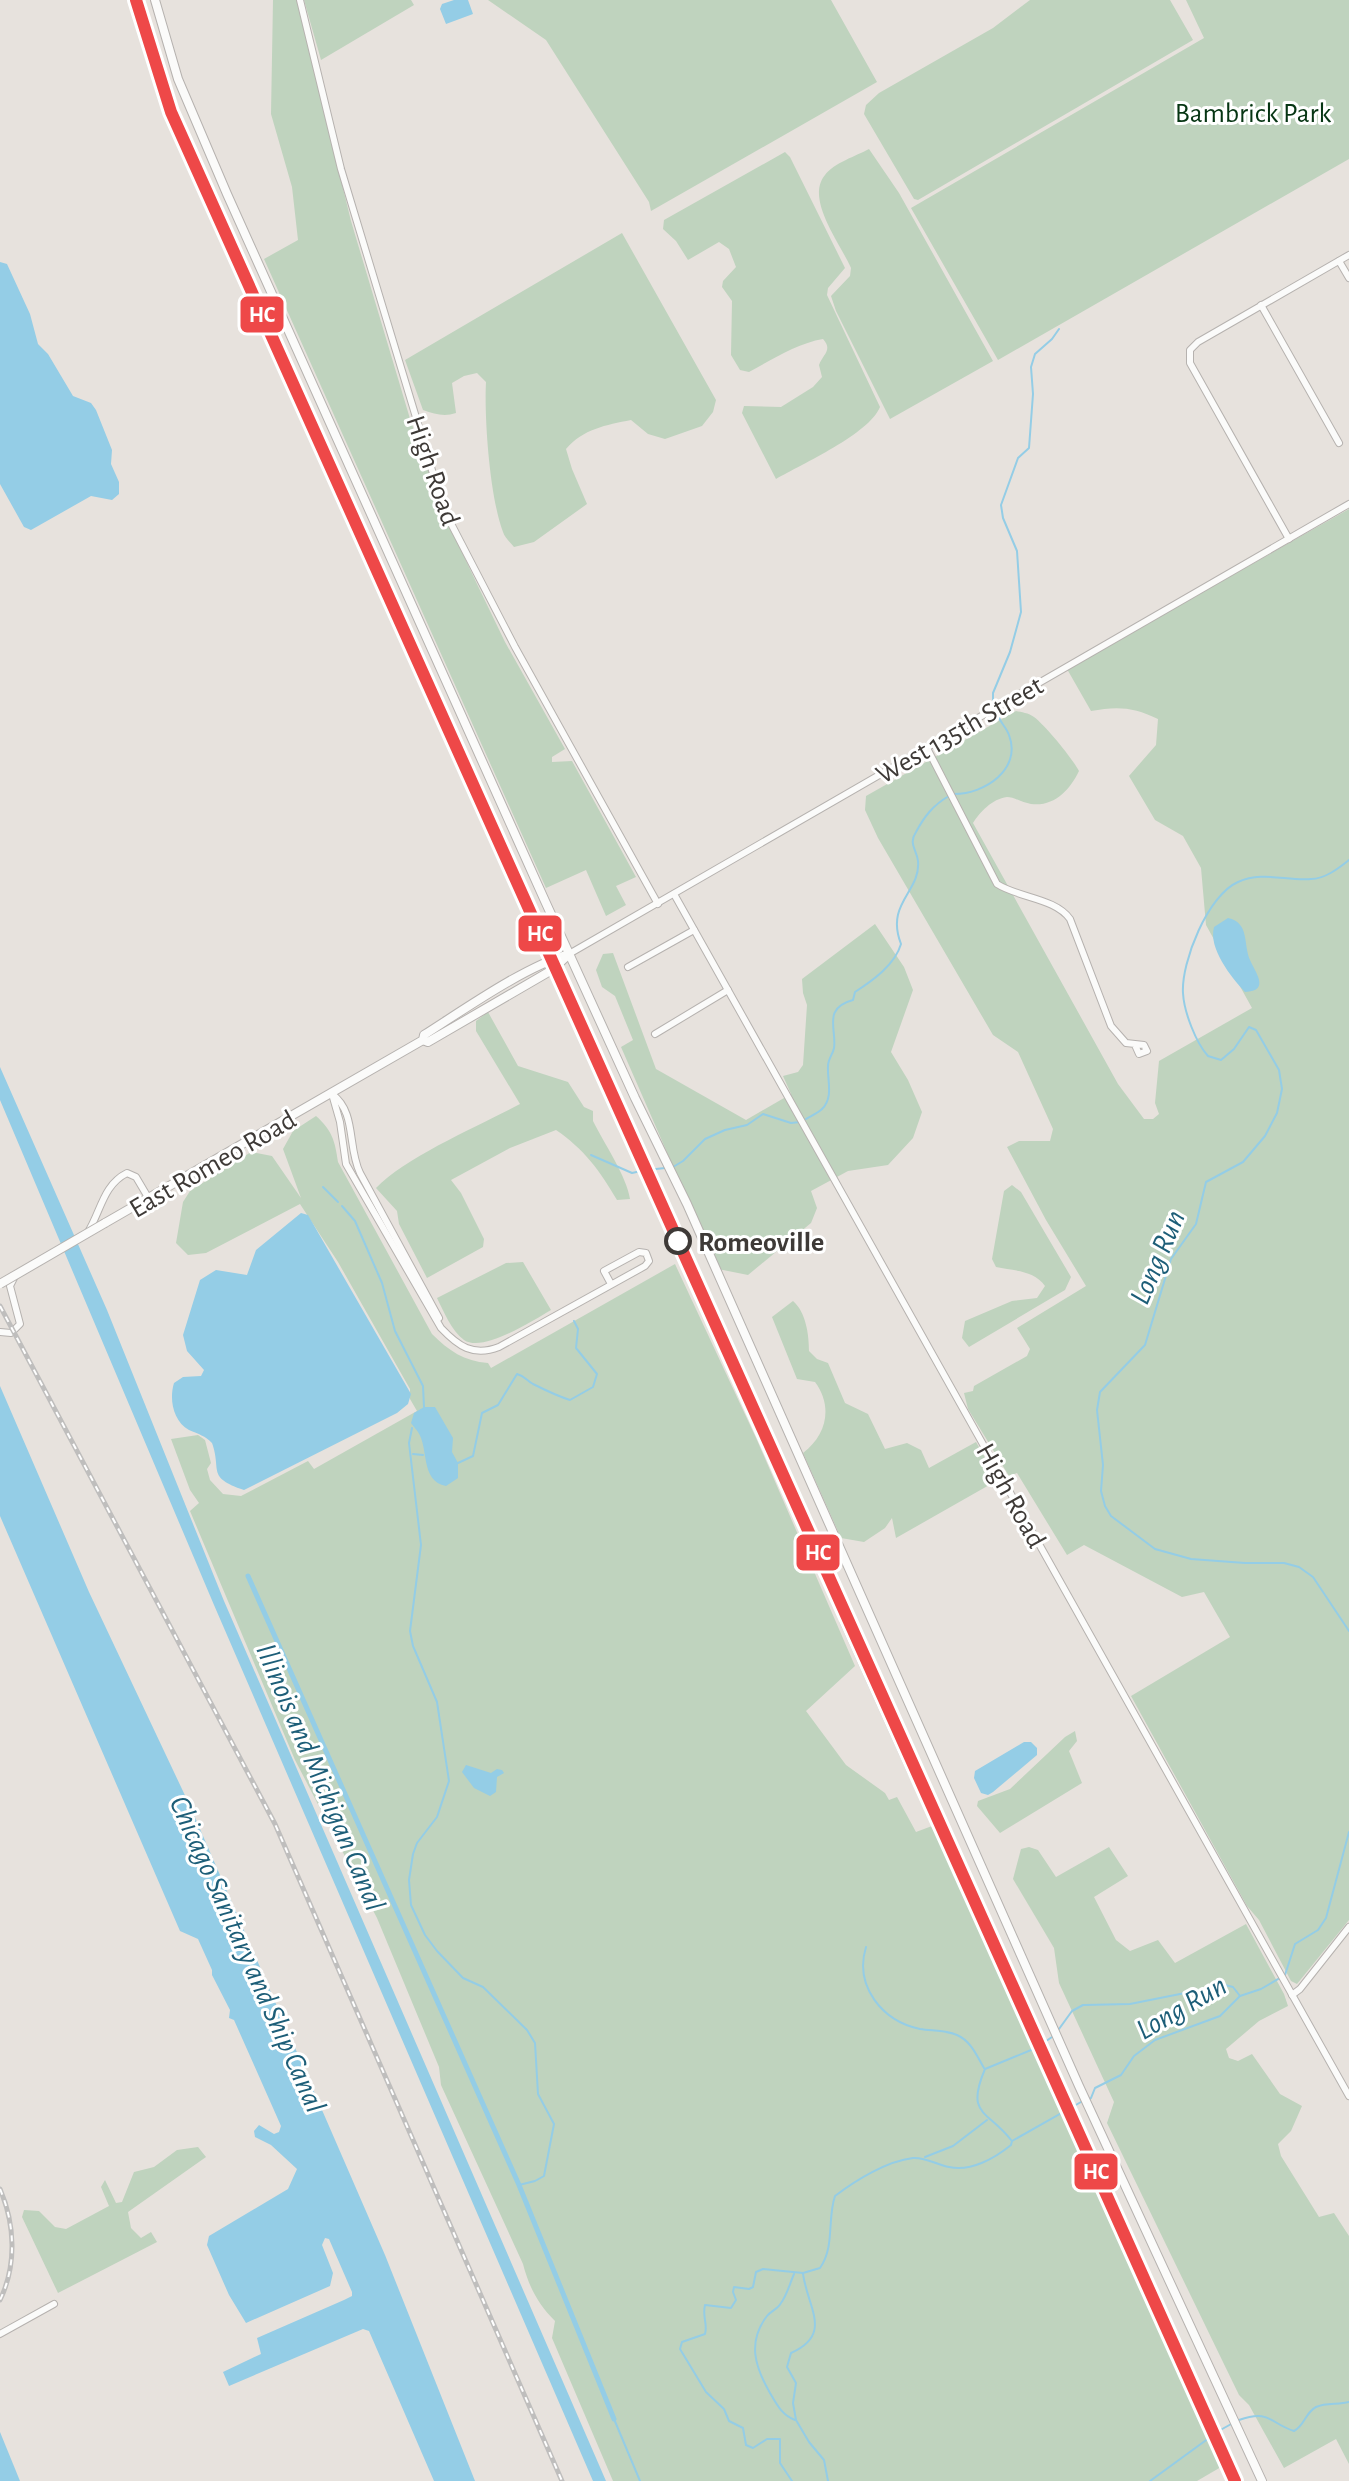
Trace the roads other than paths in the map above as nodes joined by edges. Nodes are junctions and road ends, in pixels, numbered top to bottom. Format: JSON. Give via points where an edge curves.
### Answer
{"nodes":[{"id":1,"x":155,"y":0,"type":"edge"},
{"id":2,"x":300,"y":0,"type":"edge"},
{"id":3,"x":1349,"y":255,"type":"edge"},
{"id":4,"x":1339,"y":261,"type":"junction"},
{"id":5,"x":1349,"y":278,"type":"edge"},
{"id":6,"x":1261,"y":305,"type":"junction"},
{"id":7,"x":1339,"y":443,"type":"dead end"},
{"id":8,"x":1349,"y":504,"type":"edge"},
{"id":9,"x":1289,"y":539,"type":"junction"},
{"id":10,"x":927,"y":748,"type":"junction"},
{"id":11,"x":674,"y":894,"type":"junction"},
{"id":12,"x":658,"y":904,"type":"junction"},
{"id":13,"x":694,"y":930,"type":"junction"},
{"id":14,"x":569,"y":954,"type":"junction"},
{"id":15,"x":628,"y":967,"type":"dead end"},
{"id":16,"x":728,"y":990,"type":"junction"},
{"id":17,"x":655,"y":1034,"type":"dead end"},
{"id":18,"x":1135,"y":1045,"type":"dead end"},
{"id":19,"x":332,"y":1094,"type":"junction"},
{"id":20,"x":149,"y":1199,"type":"junction"},
{"id":21,"x":0,"y":1284,"type":"edge"},
{"id":22,"x":611,"y":1284,"type":"junction"},
{"id":23,"x":0,"y":1332,"type":"edge"},
{"id":24,"x":1349,"y":1927,"type":"edge"},
{"id":25,"x":1292,"y":1995,"type":"junction"},
{"id":26,"x":1349,"y":2096,"type":"edge"},
{"id":27,"x":54,"y":2304,"type":"dead end"},
{"id":28,"x":0,"y":2334,"type":"edge"},
{"id":29,"x":1262,"y":2481,"type":"edge"}],
"edges":[{"from":1,"to":14,"type":"main road","via":[[200,131]]},
{"from":2,"to":12,"type":"street","name":"High Road","via":[[341,169],[444,510]]},
{"from":3,"to":4,"type":"street"},
{"from":4,"to":5,"type":"street"},
{"from":4,"to":6,"type":"street"},
{"from":6,"to":7,"type":"street"},
{"from":6,"to":9,"type":"street","via":[[1198,342],[1190,350],[1190,363]]},
{"from":8,"to":9,"type":"street","name":"West 135th Street"},
{"from":9,"to":10,"type":"street","name":"West 135th Street"},
{"from":10,"to":11,"type":"street","name":"West 135th Street"},
{"from":10,"to":18,"type":"street","via":[[997,884],[1064,910],[1111,1026],[1126,1043]]},
{"from":11,"to":12,"type":"street","name":"West 135th Street"},
{"from":11,"to":13,"type":"street","name":"High Road"},
{"from":12,"to":14,"type":"street","name":"West 135th Street"},
{"from":13,"to":15,"type":"street"},
{"from":13,"to":16,"type":"street","name":"High Road"},
{"from":14,"to":19,"type":"main road","name":"East Romeo Road","via":[[552,970]]},
{"from":14,"to":29,"type":"main road","via":[[687,1204],[1079,2086]]},
{"from":16,"to":17,"type":"street"},
{"from":16,"to":25,"type":"street","name":"High Road"},
{"from":19,"to":20,"type":"main road","name":"East Romeo Road"},
{"from":19,"to":22,"type":"street","via":[[346,1164],[446,1333],[464,1348],[493,1349]]},
{"from":20,"to":21,"type":"main road","name":"East Romeo Road","bridge":true},
{"from":20,"to":23,"type":"street","bridge":true,"via":[[136,1177],[127,1173],[111,1184],[91,1228],[79,1241],[13,1279],[10,1286],[20,1324],[11,1333]]},
{"from":22,"to":22,"type":"street","via":[[645,1266],[646,1253],[604,1271]]},
{"from":24,"to":25,"type":"street"},
{"from":25,"to":26,"type":"street","name":"High Road"},
{"from":27,"to":28,"type":"street"}]}
